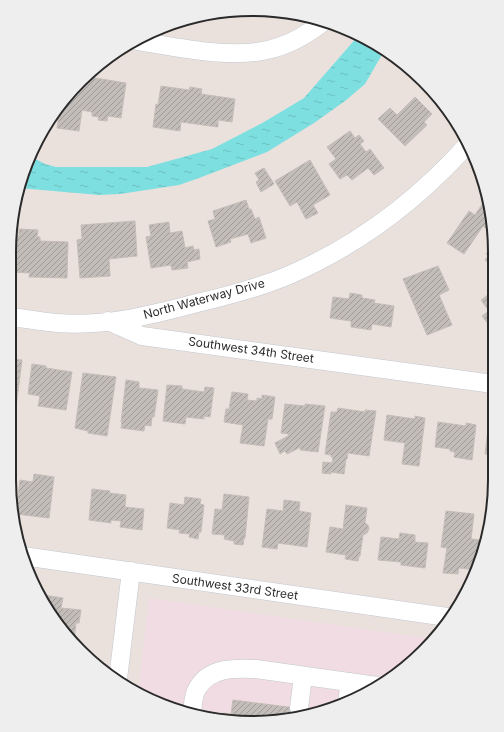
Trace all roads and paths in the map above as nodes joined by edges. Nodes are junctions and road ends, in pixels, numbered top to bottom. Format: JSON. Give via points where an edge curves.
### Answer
{"nodes":[{"id":1,"x":315,"y":25,"type":"edge"},
{"id":2,"x":145,"y":42,"type":"edge"},
{"id":3,"x":464,"y":149,"type":"edge"},
{"id":4,"x":16,"y":318,"type":"edge"},
{"id":5,"x":108,"y":321,"type":"junction"},
{"id":6,"x":488,"y":383,"type":"edge"},
{"id":7,"x":29,"y":557,"type":"edge"},
{"id":8,"x":132,"y":572,"type":"junction"},
{"id":9,"x":444,"y":617,"type":"edge"},
{"id":10,"x":119,"y":674,"type":"edge"},
{"id":11,"x":303,"y":676,"type":"junction"},
{"id":12,"x":350,"y":682,"type":"junction"},
{"id":13,"x":369,"y":685,"type":"edge"},
{"id":14,"x":348,"y":695,"type":"edge"},
{"id":15,"x":193,"y":708,"type":"edge"},
{"id":16,"x":299,"y":708,"type":"dead end"}],
"edges":[{"from":1,"to":2,"type":"street","via":[[292,42],[248,53],[219,52]]},
{"from":3,"to":5,"type":"street","name":"North Waterway Drive","via":[[399,210],[357,239],[305,267],[227,296],[167,311]]},
{"from":4,"to":5,"type":"street","name":"Southwest 34th Street","via":[[57,323]]},
{"from":5,"to":6,"type":"street","name":"Southwest 34th Street","via":[[142,336]]},
{"from":7,"to":8,"type":"street","name":"Southwest 33rd Street"},
{"from":8,"to":9,"type":"street","name":"Southwest 33rd Street"},
{"from":8,"to":10,"type":"street"},
{"from":11,"to":12,"type":"street"},
{"from":11,"to":15,"type":"street","via":[[241,668],[224,669],[212,673],[202,681],[194,696]]},
{"from":11,"to":16,"type":"street"},
{"from":12,"to":13,"type":"street"},
{"from":12,"to":14,"type":"street"}]}
